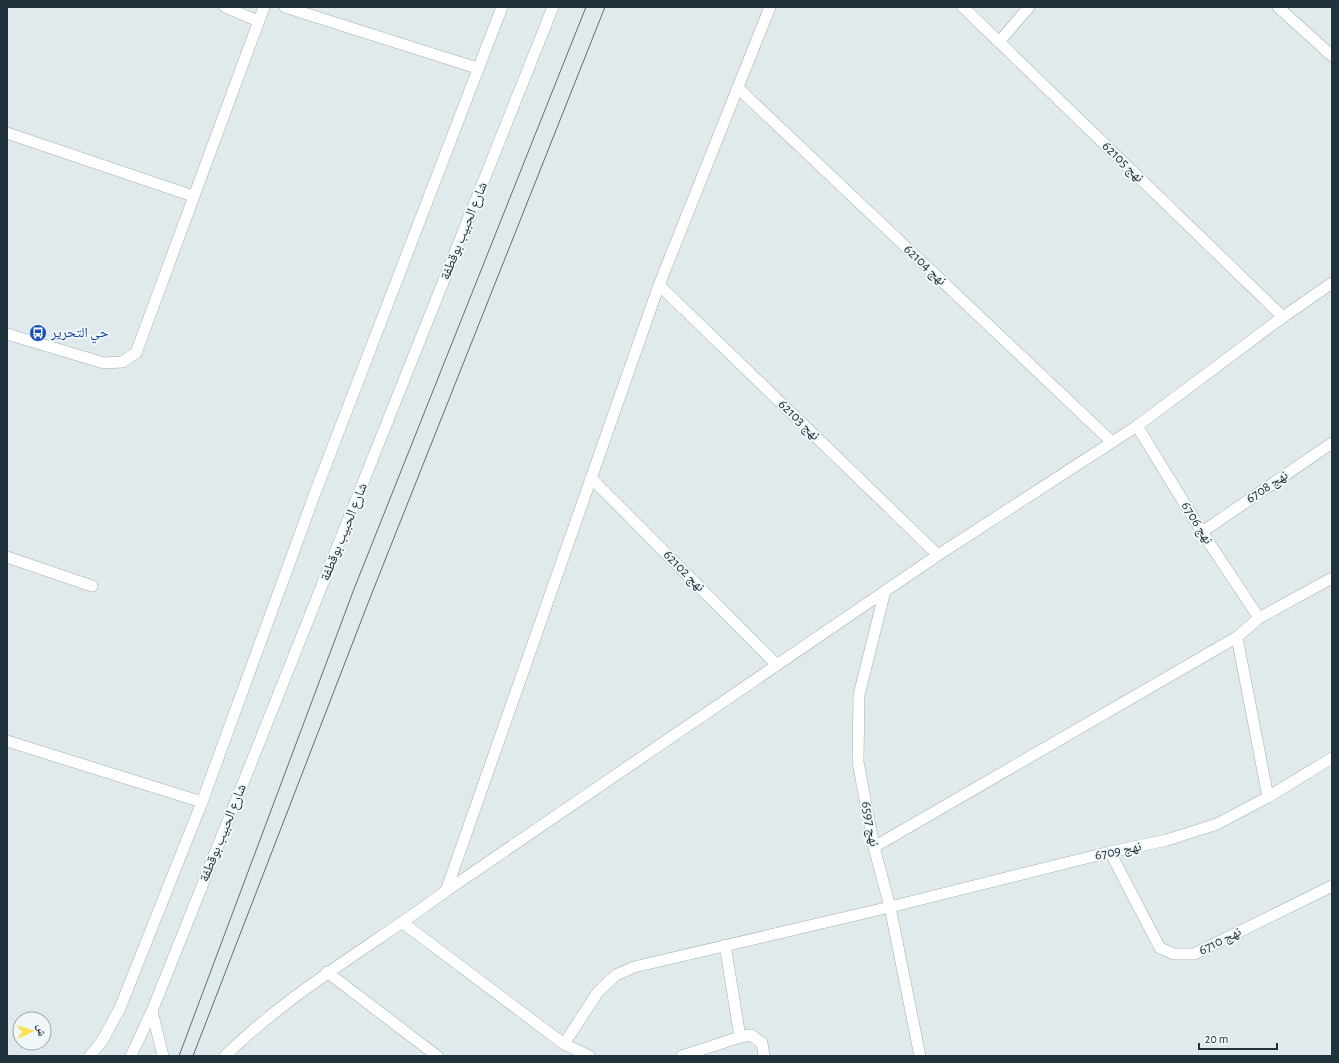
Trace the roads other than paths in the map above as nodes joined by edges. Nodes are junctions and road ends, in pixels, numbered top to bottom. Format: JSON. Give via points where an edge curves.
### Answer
{"nodes":[{"id":1,"x":225,"y":7,"type":"edge"},
{"id":2,"x":264,"y":7,"type":"edge"},
{"id":3,"x":285,"y":7,"type":"edge"},
{"id":4,"x":502,"y":7,"type":"edge"},
{"id":5,"x":553,"y":7,"type":"edge"},
{"id":6,"x":770,"y":7,"type":"edge"},
{"id":7,"x":963,"y":7,"type":"edge"},
{"id":8,"x":1029,"y":7,"type":"edge"},
{"id":9,"x":1278,"y":7,"type":"edge"},
{"id":10,"x":258,"y":21,"type":"junction"},
{"id":11,"x":998,"y":42,"type":"junction"},
{"id":12,"x":1331,"y":53,"type":"edge"},
{"id":13,"x":477,"y":68,"type":"junction"},
{"id":14,"x":738,"y":88,"type":"junction"},
{"id":15,"x":7,"y":133,"type":"edge"},
{"id":16,"x":193,"y":196,"type":"junction"},
{"id":17,"x":1332,"y":283,"type":"edge"},
{"id":18,"x":660,"y":285,"type":"junction"},
{"id":19,"x":1283,"y":317,"type":"junction"},
{"id":20,"x":7,"y":334,"type":"edge"},
{"id":21,"x":1137,"y":426,"type":"junction"},
{"id":22,"x":1112,"y":442,"type":"junction"},
{"id":23,"x":1332,"y":443,"type":"edge"},
{"id":24,"x":591,"y":478,"type":"junction"},
{"id":25,"x":1202,"y":532,"type":"junction"},
{"id":26,"x":938,"y":555,"type":"junction"},
{"id":27,"x":7,"y":556,"type":"edge"},
{"id":28,"x":1332,"y":578,"type":"edge"},
{"id":29,"x":92,"y":586,"type":"dead end"},
{"id":30,"x":885,"y":591,"type":"junction"},
{"id":31,"x":1259,"y":618,"type":"junction"},
{"id":32,"x":1237,"y":637,"type":"junction"},
{"id":33,"x":777,"y":665,"type":"junction"},
{"id":34,"x":7,"y":741,"type":"edge"},
{"id":35,"x":1332,"y":758,"type":"edge"},
{"id":36,"x":1268,"y":797,"type":"junction"},
{"id":37,"x":202,"y":802,"type":"junction"},
{"id":38,"x":874,"y":847,"type":"junction"},
{"id":39,"x":1110,"y":852,"type":"junction"},
{"id":40,"x":1332,"y":886,"type":"edge"},
{"id":41,"x":446,"y":891,"type":"junction"},
{"id":42,"x":890,"y":907,"type":"junction"},
{"id":43,"x":403,"y":923,"type":"junction"},
{"id":44,"x":725,"y":945,"type":"junction"},
{"id":45,"x":328,"y":972,"type":"junction"},
{"id":46,"x":152,"y":1011,"type":"junction"},
{"id":47,"x":740,"y":1037,"type":"junction"},
{"id":48,"x":564,"y":1044,"type":"junction"},
{"id":49,"x":90,"y":1056,"type":"edge"},
{"id":50,"x":131,"y":1056,"type":"edge"},
{"id":51,"x":163,"y":1056,"type":"edge"},
{"id":52,"x":225,"y":1056,"type":"edge"},
{"id":53,"x":437,"y":1056,"type":"edge"},
{"id":54,"x":589,"y":1056,"type":"edge"},
{"id":55,"x":682,"y":1056,"type":"edge"},
{"id":56,"x":764,"y":1056,"type":"edge"},
{"id":57,"x":920,"y":1056,"type":"edge"}],
"edges":[{"from":1,"to":10,"type":"street"},
{"from":2,"to":10,"type":"street"},
{"from":3,"to":13,"type":"street"},
{"from":4,"to":13,"type":"street"},
{"from":5,"to":46,"type":"street","name":"شارع الحبيب بوقطفة"},
{"from":6,"to":14,"type":"street"},
{"from":7,"to":11,"type":"street","name":"نهج 62105"},
{"from":8,"to":11,"type":"street"},
{"from":9,"to":12,"type":"street"},
{"from":10,"to":16,"type":"street"},
{"from":11,"to":19,"type":"street","name":"نهج 62105"},
{"from":13,"to":37,"type":"street","via":[[315,493]]},
{"from":14,"to":18,"type":"street"},
{"from":14,"to":22,"type":"street","name":"نهج 62104"},
{"from":15,"to":16,"type":"street"},
{"from":16,"to":20,"type":"street","via":[[136,353],[122,362],[104,363]]},
{"from":17,"to":19,"type":"street"},
{"from":18,"to":24,"type":"street"},
{"from":18,"to":26,"type":"street","name":"نهج 62103"},
{"from":19,"to":21,"type":"street"},
{"from":21,"to":22,"type":"street"},
{"from":21,"to":25,"type":"street","name":"نهج 6706"},
{"from":22,"to":26,"type":"street"},
{"from":23,"to":25,"type":"street","name":"نهج 6708"},
{"from":24,"to":33,"type":"street","name":"نهج 62102"},
{"from":24,"to":41,"type":"street"},
{"from":25,"to":31,"type":"street","name":"نهج 6706"},
{"from":26,"to":30,"type":"street"},
{"from":27,"to":29,"type":"street"},
{"from":28,"to":31,"type":"street"},
{"from":30,"to":33,"type":"street"},
{"from":30,"to":38,"type":"street","name":"نهج 6597","via":[[859,695],[858,762]]},
{"from":31,"to":32,"type":"street"},
{"from":32,"to":36,"type":"street"},
{"from":32,"to":38,"type":"street"},
{"from":33,"to":41,"type":"street"},
{"from":34,"to":37,"type":"street"},
{"from":35,"to":36,"type":"street","name":"نهج 6709"},
{"from":36,"to":39,"type":"street","name":"نهج 6709","via":[[1217,824],[1167,840]]},
{"from":37,"to":49,"type":"street","via":[[120,1008],[102,1041]]},
{"from":38,"to":42,"type":"street","name":"نهج 6597"},
{"from":39,"to":40,"type":"street","name":"نهج 6710","via":[[1160,948],[1174,954],[1194,954]]},
{"from":39,"to":42,"type":"street","name":"نهج 6709"},
{"from":41,"to":43,"type":"street"},
{"from":42,"to":44,"type":"street","name":"نهج 6709"},
{"from":42,"to":57,"type":"street","name":"نهج 6597"},
{"from":43,"to":45,"type":"street"},
{"from":43,"to":48,"type":"street"},
{"from":44,"to":47,"type":"street"},
{"from":44,"to":48,"type":"street","name":"نهج 6709","via":[[634,967],[616,975],[598,992]]},
{"from":45,"to":52,"type":"street","via":[[290,999]]},
{"from":45,"to":53,"type":"street"},
{"from":46,"to":50,"type":"street","name":"شارع الحبيب بوقطفة"},
{"from":46,"to":51,"type":"street"},
{"from":47,"to":55,"type":"street"},
{"from":47,"to":56,"type":"street","via":[[751,1035],[757,1038],[762,1043]]},
{"from":48,"to":54,"type":"street"}]}
